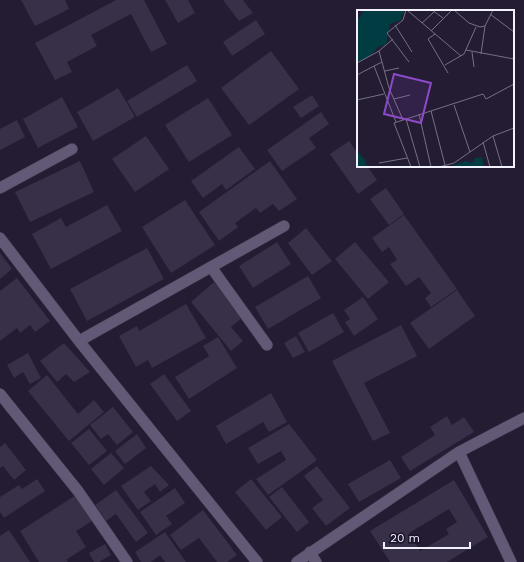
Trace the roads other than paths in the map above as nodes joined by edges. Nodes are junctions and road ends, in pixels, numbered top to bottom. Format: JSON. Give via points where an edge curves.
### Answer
{"nodes":[{"id":1,"x":72,"y":149,"type":"dead end"},
{"id":2,"x":0,"y":188,"type":"edge"},
{"id":3,"x":284,"y":226,"type":"dead end"},
{"id":4,"x":0,"y":238,"type":"edge"},
{"id":5,"x":211,"y":267,"type":"junction"},
{"id":6,"x":79,"y":341,"type":"junction"},
{"id":7,"x":267,"y":345,"type":"dead end"},
{"id":8,"x":0,"y":394,"type":"edge"},
{"id":9,"x":524,"y":418,"type":"edge"},
{"id":10,"x":459,"y":452,"type":"junction"},
{"id":11,"x":313,"y":557,"type":"edge"},
{"id":12,"x":127,"y":562,"type":"edge"},
{"id":13,"x":257,"y":562,"type":"edge"},
{"id":14,"x":297,"y":562,"type":"edge"},
{"id":15,"x":511,"y":562,"type":"edge"}],
"edges":[{"from":1,"to":2,"type":"street"},
{"from":3,"to":5,"type":"street"},
{"from":4,"to":6,"type":"street"},
{"from":5,"to":6,"type":"street"},
{"from":5,"to":7,"type":"street"},
{"from":6,"to":13,"type":"street"},
{"from":8,"to":12,"type":"street","via":[[78,491]]},
{"from":9,"to":10,"type":"street"},
{"from":10,"to":11,"type":"street"},
{"from":10,"to":15,"type":"street"},
{"from":11,"to":14,"type":"street"}]}
